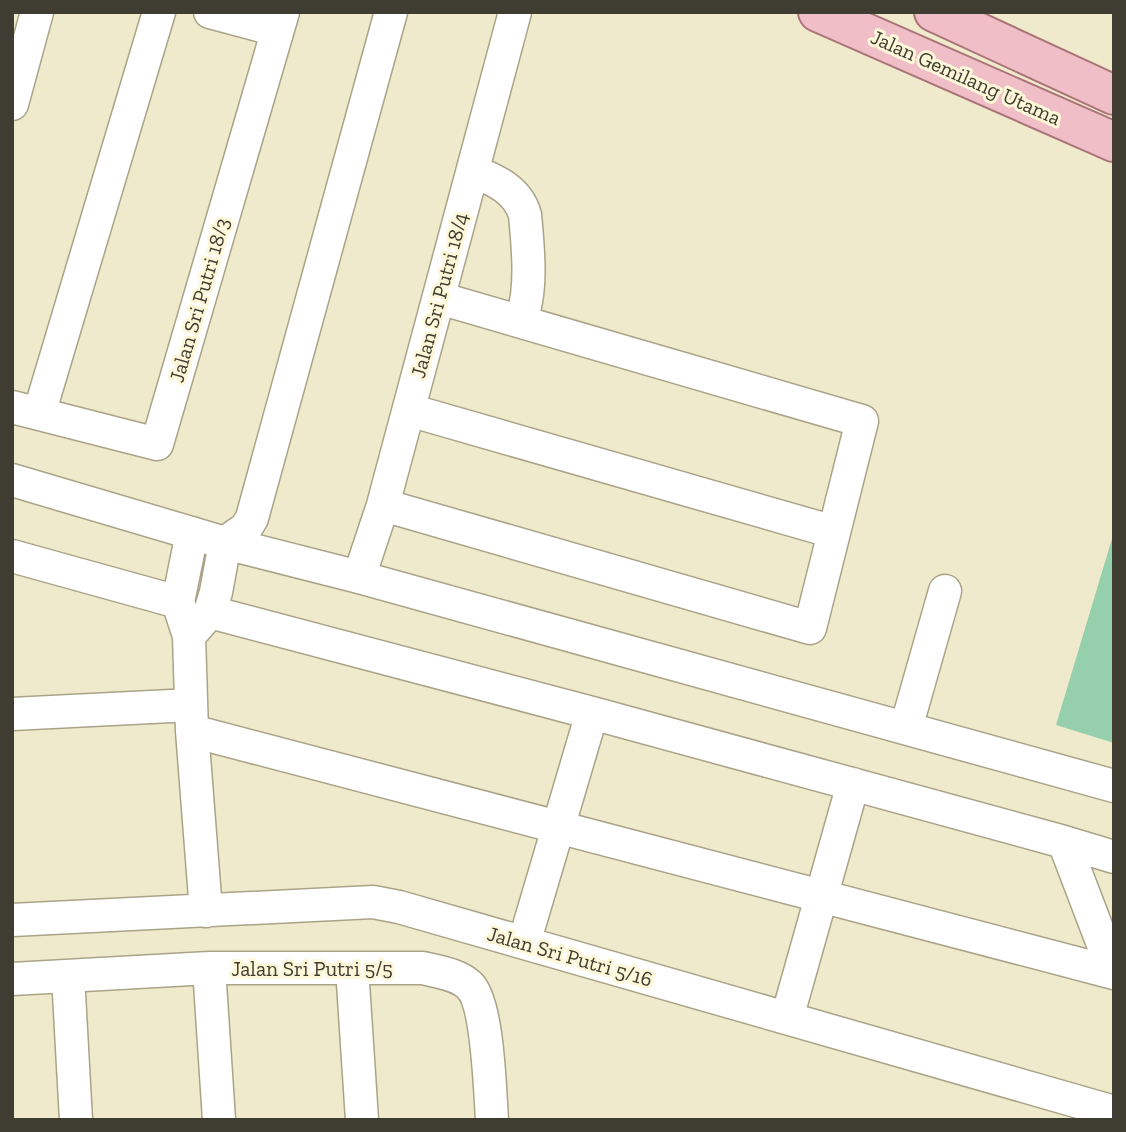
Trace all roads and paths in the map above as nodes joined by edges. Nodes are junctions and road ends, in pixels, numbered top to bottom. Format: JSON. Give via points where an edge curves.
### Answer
{"nodes":[{"id":1,"x":37,"y":12,"type":"edge"},
{"id":2,"x":159,"y":12,"type":"edge"},
{"id":3,"x":210,"y":12,"type":"edge"},
{"id":4,"x":391,"y":12,"type":"edge"},
{"id":5,"x":515,"y":12,"type":"edge"},
{"id":6,"x":818,"y":12,"type":"edge"},
{"id":7,"x":934,"y":12,"type":"edge"},
{"id":8,"x":280,"y":21,"type":"edge"},
{"id":9,"x":979,"y":21,"type":"edge"},
{"id":10,"x":18,"y":63,"type":"edge"},
{"id":11,"x":1114,"y":95,"type":"edge"},
{"id":12,"x":12,"y":104,"type":"edge"},
{"id":13,"x":1114,"y":142,"type":"edge"},
{"id":14,"x":473,"y":171,"type":"junction"},
{"id":15,"x":439,"y":298,"type":"junction"},
{"id":16,"x":520,"y":321,"type":"junction"},
{"id":17,"x":408,"y":410,"type":"junction"},
{"id":18,"x":26,"y":411,"type":"edge"},
{"id":19,"x":12,"y":480,"type":"edge"},
{"id":20,"x":383,"y":505,"type":"junction"},
{"id":21,"x":834,"y":532,"type":"junction"},
{"id":22,"x":192,"y":533,"type":"junction"},
{"id":23,"x":225,"y":543,"type":"junction"},
{"id":24,"x":12,"y":556,"type":"edge"},
{"id":25,"x":359,"y":577,"type":"junction"},
{"id":26,"x":946,"y":591,"type":"dead end"},
{"id":27,"x":178,"y":601,"type":"junction"},
{"id":28,"x":210,"y":612,"type":"junction"},
{"id":29,"x":189,"y":636,"type":"junction"},
{"id":30,"x":592,"y":713,"type":"junction"},
{"id":31,"x":12,"y":715,"type":"edge"},
{"id":32,"x":192,"y":718,"type":"junction"},
{"id":33,"x":906,"y":728,"type":"junction"},
{"id":34,"x":853,"y":784,"type":"junction"},
{"id":35,"x":1114,"y":786,"type":"edge"},
{"id":36,"x":558,"y":828,"type":"junction"},
{"id":37,"x":1064,"y":842,"type":"junction"},
{"id":38,"x":1114,"y":857,"type":"edge"},
{"id":39,"x":821,"y":896,"type":"junction"},
{"id":40,"x":206,"y":911,"type":"junction"},
{"id":41,"x":12,"y":920,"type":"edge"},
{"id":42,"x":524,"y":943,"type":"junction"},
{"id":43,"x":209,"y":968,"type":"junction"},
{"id":44,"x":352,"y":968,"type":"junction"},
{"id":45,"x":1114,"y":974,"type":"edge"},
{"id":46,"x":68,"y":976,"type":"junction"},
{"id":47,"x":12,"y":979,"type":"edge"},
{"id":48,"x":787,"y":1018,"type":"junction"},
{"id":49,"x":1114,"y":1112,"type":"edge"},
{"id":50,"x":76,"y":1120,"type":"edge"},
{"id":51,"x":219,"y":1120,"type":"edge"},
{"id":52,"x":362,"y":1120,"type":"edge"},
{"id":53,"x":492,"y":1120,"type":"edge"}],
"edges":[{"from":1,"to":10,"type":"street"},
{"from":2,"to":18,"type":"street"},
{"from":3,"to":8,"type":"street"},
{"from":4,"to":23,"type":"street","via":[[253,518]]},
{"from":5,"to":14,"type":"street","name":"Jalan Sri Putri 18/4"},
{"from":6,"to":13,"type":"main road","name":"Jalan Gemilang Utama"},
{"from":7,"to":9,"type":"main road"},
{"from":8,"to":18,"type":"street","name":"Jalan Sri Putri 18/3","via":[[157,444]]},
{"from":9,"to":11,"type":"main road"},
{"from":10,"to":12,"type":"street"},
{"from":14,"to":15,"type":"street","name":"Jalan Sri Putri 18/4"},
{"from":14,"to":16,"type":"street","via":[[507,188],[526,215],[527,300]]},
{"from":15,"to":16,"type":"street"},
{"from":15,"to":17,"type":"street","name":"Jalan Sri Putri 18/4"},
{"from":16,"to":21,"type":"street","via":[[862,421]]},
{"from":17,"to":20,"type":"street","name":"Jalan Sri Putri 18/4"},
{"from":17,"to":21,"type":"street"},
{"from":19,"to":22,"type":"street"},
{"from":20,"to":21,"type":"street","via":[[810,628]]},
{"from":20,"to":25,"type":"street","name":"Jalan Sri Putri 18/4"},
{"from":22,"to":23,"type":"street"},
{"from":22,"to":27,"type":"street"},
{"from":23,"to":25,"type":"street"},
{"from":23,"to":28,"type":"street"},
{"from":24,"to":27,"type":"street"},
{"from":25,"to":33,"type":"street"},
{"from":26,"to":33,"type":"street"},
{"from":27,"to":29,"type":"street"},
{"from":28,"to":29,"type":"street"},
{"from":28,"to":30,"type":"street"},
{"from":29,"to":32,"type":"street"},
{"from":30,"to":34,"type":"street"},
{"from":30,"to":36,"type":"street"},
{"from":31,"to":32,"type":"street"},
{"from":32,"to":36,"type":"street"},
{"from":32,"to":40,"type":"street"},
{"from":33,"to":35,"type":"street"},
{"from":34,"to":37,"type":"street"},
{"from":34,"to":39,"type":"street"},
{"from":36,"to":39,"type":"street"},
{"from":36,"to":42,"type":"street"},
{"from":37,"to":38,"type":"street"},
{"from":37,"to":45,"type":"street"},
{"from":39,"to":45,"type":"street"},
{"from":39,"to":48,"type":"street"},
{"from":40,"to":41,"type":"street","name":"Jalan Sri Putri 5/16"},
{"from":40,"to":42,"type":"street","name":"Jalan Sri Putri 5/16","via":[[373,901]]},
{"from":42,"to":48,"type":"street","name":"Jalan Sri Putri 5/16"},
{"from":43,"to":44,"type":"street","name":"Jalan Sri Putri 5/5"},
{"from":43,"to":46,"type":"street","name":"Jalan Sri Putri 5/5"},
{"from":43,"to":51,"type":"street"},
{"from":44,"to":52,"type":"street"},
{"from":44,"to":53,"type":"street","name":"Jalan Sri Putri 5/5","via":[[423,968],[452,975],[470,986],[484,1018]]},
{"from":46,"to":47,"type":"street","name":"Jalan Sri Putri 5/5"},
{"from":46,"to":50,"type":"street"},
{"from":48,"to":49,"type":"street","name":"Jalan Sri Putri 5/16"}]}
